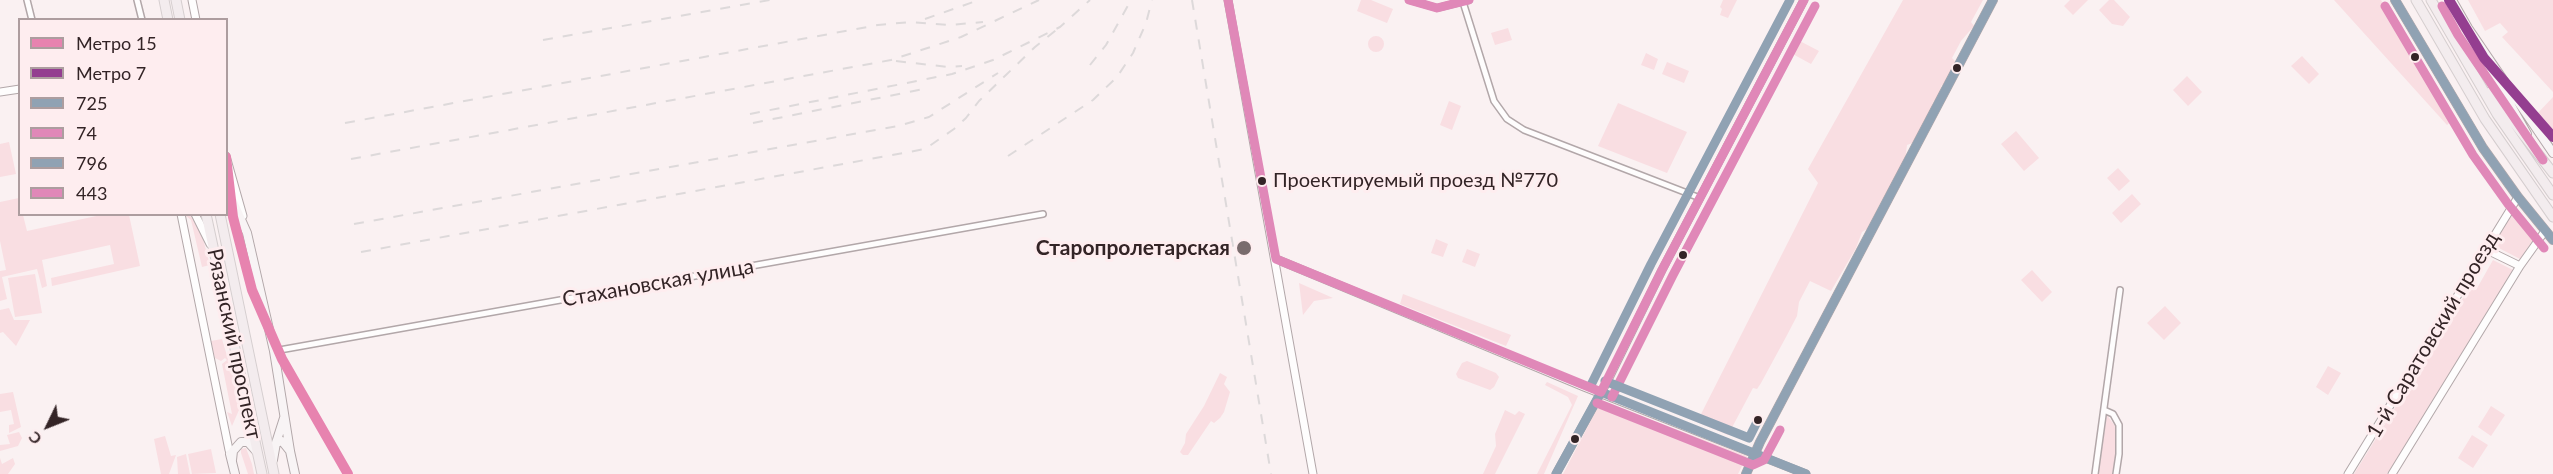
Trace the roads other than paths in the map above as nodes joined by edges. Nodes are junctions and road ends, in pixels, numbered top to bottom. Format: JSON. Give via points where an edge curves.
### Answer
{"nodes":[{"id":1,"x":27,"y":0,"type":"edge"},
{"id":2,"x":137,"y":0,"type":"edge"},
{"id":3,"x":164,"y":0,"type":"edge"},
{"id":4,"x":176,"y":0,"type":"edge"},
{"id":5,"x":192,"y":0,"type":"edge"},
{"id":6,"x":1228,"y":0,"type":"edge"},
{"id":7,"x":1409,"y":0,"type":"edge"},
{"id":8,"x":1804,"y":0,"type":"edge"},
{"id":9,"x":1993,"y":0,"type":"edge"},
{"id":10,"x":2395,"y":0,"type":"edge"},
{"id":11,"x":2416,"y":0,"type":"edge"},
{"id":12,"x":2431,"y":0,"type":"edge"},
{"id":13,"x":2452,"y":0,"type":"edge"},
{"id":14,"x":1466,"y":1,"type":"edge"},
{"id":15,"x":32,"y":18,"type":"edge"},
{"id":16,"x":142,"y":18,"type":"edge"},
{"id":17,"x":168,"y":18,"type":"edge"},
{"id":18,"x":180,"y":18,"type":"edge"},
{"id":19,"x":196,"y":18,"type":"edge"},
{"id":20,"x":2468,"y":28,"type":"junction"},
{"id":21,"x":2469,"y":66,"type":"junction"},
{"id":22,"x":18,"y":89,"type":"edge"},
{"id":23,"x":0,"y":92,"type":"edge"},
{"id":24,"x":2537,"y":150,"type":"junction"},
{"id":25,"x":2553,"y":153,"type":"edge"},
{"id":26,"x":228,"y":163,"type":"edge"},
{"id":27,"x":2553,"y":173,"type":"edge"},
{"id":28,"x":228,"y":190,"type":"edge"},
{"id":29,"x":2553,"y":195,"type":"edge"},
{"id":30,"x":2518,"y":197,"type":"junction"},
{"id":31,"x":1700,"y":198,"type":"junction"},
{"id":32,"x":1043,"y":214,"type":"dead end"},
{"id":33,"x":181,"y":216,"type":"edge"},
{"id":34,"x":196,"y":216,"type":"edge"},
{"id":35,"x":206,"y":216,"type":"edge"},
{"id":36,"x":220,"y":216,"type":"edge"},
{"id":37,"x":2553,"y":217,"type":"edge"},
{"id":38,"x":2545,"y":231,"type":"junction"},
{"id":39,"x":247,"y":233,"type":"junction"},
{"id":40,"x":2553,"y":240,"type":"edge"},
{"id":41,"x":2487,"y":250,"type":"junction"},
{"id":42,"x":215,"y":256,"type":"junction"},
{"id":43,"x":1276,"y":259,"type":"junction"},
{"id":44,"x":2520,"y":266,"type":"junction"},
{"id":45,"x":2120,"y":290,"type":"dead end"},
{"id":46,"x":274,"y":351,"type":"junction"},
{"id":47,"x":1600,"y":392,"type":"junction"},
{"id":48,"x":2104,"y":410,"type":"junction"},
{"id":49,"x":285,"y":412,"type":"junction"},
{"id":50,"x":276,"y":443,"type":"junction"},
{"id":51,"x":229,"y":450,"type":"joint"},
{"id":52,"x":290,"y":451,"type":"junction"},
{"id":53,"x":1755,"y":453,"type":"junction"},
{"id":54,"x":259,"y":456,"type":"junction"},
{"id":55,"x":232,"y":460,"type":"junction"},
{"id":56,"x":273,"y":470,"type":"edge"},
{"id":57,"x":235,"y":474,"type":"edge"},
{"id":58,"x":262,"y":474,"type":"edge"},
{"id":59,"x":295,"y":474,"type":"edge"},
{"id":60,"x":1313,"y":474,"type":"edge"},
{"id":61,"x":1556,"y":474,"type":"edge"},
{"id":62,"x":1746,"y":474,"type":"edge"},
{"id":63,"x":1806,"y":474,"type":"edge"},
{"id":64,"x":2095,"y":474,"type":"edge"},
{"id":65,"x":2116,"y":474,"type":"edge"},
{"id":66,"x":2348,"y":474,"type":"edge"},
{"id":67,"x":2392,"y":474,"type":"edge"}],
"edges":[{"from":1,"to":15,"type":"street"},
{"from":2,"to":16,"type":"street"},
{"from":3,"to":17,"type":"main road"},
{"from":4,"to":18,"type":"main road"},
{"from":5,"to":19,"type":"street"},
{"from":6,"to":43,"type":"street"},
{"from":7,"to":14,"type":"street","via":[[1437,8]]},
{"from":8,"to":31,"type":"street"},
{"from":9,"to":53,"type":"main road"},
{"from":10,"to":30,"type":"main road","via":[[2470,127]]},
{"from":11,"to":37,"type":"main road","via":[[2490,127]]},
{"from":12,"to":21,"type":"main road"},
{"from":13,"to":20,"type":"main road"},
{"from":14,"to":31,"type":"street","via":[[1494,101],[1507,119],[1524,130]]},
{"from":20,"to":24,"type":"main road"},
{"from":20,"to":25,"type":"main road"},
{"from":21,"to":24,"type":"main road"},
{"from":21,"to":29,"type":"main road"},
{"from":22,"to":23,"type":"street"},
{"from":24,"to":27,"type":"main road"},
{"from":26,"to":39,"type":"street"},
{"from":28,"to":39,"type":"main road"},
{"from":30,"to":38,"type":"main road"},
{"from":30,"to":41,"type":"street","name":"1-й Саратовский проезд"},
{"from":31,"to":47,"type":"street"},
{"from":32,"to":46,"type":"street","name":"Стахановская улица"},
{"from":33,"to":51,"type":"street"},
{"from":34,"to":42,"type":"street"},
{"from":35,"to":42,"type":"main road","name":"Рязанский проспект"},
{"from":36,"to":56,"type":"main road","name":"Рязанский проспект"},
{"from":38,"to":40,"type":"main road"},
{"from":38,"to":44,"type":"street","name":"1-й Саратовский проезд"},
{"from":39,"to":46,"type":"main road"},
{"from":41,"to":44,"type":"street"},
{"from":41,"to":66,"type":"street","name":"1-й Саратовский проезд"},
{"from":42,"to":54,"type":"main road","name":"Рязанский проспект"},
{"from":43,"to":47,"type":"street"},
{"from":43,"to":60,"type":"street"},
{"from":44,"to":67,"type":"street","name":"1-й Саратовский проезд"},
{"from":45,"to":48,"type":"street"},
{"from":46,"to":49,"type":"main road"},
{"from":47,"to":53,"type":"street"},
{"from":47,"to":61,"type":"street"},
{"from":48,"to":64,"type":"street"},
{"from":48,"to":65,"type":"street","via":[[2113,414],[2119,425]]},
{"from":49,"to":50,"type":"main road"},
{"from":49,"to":52,"type":"main road"},
{"from":50,"to":52,"type":"main road","via":[[282,441]]},
{"from":50,"to":56,"type":"main road"},
{"from":51,"to":55,"type":"main road"},
{"from":52,"to":59,"type":"main road"},
{"from":53,"to":62,"type":"main road"},
{"from":53,"to":63,"type":"street"},
{"from":54,"to":55,"type":"main road","via":[[245,441],[237,444]]},
{"from":54,"to":58,"type":"main road","name":"Рязанский проспект"},
{"from":55,"to":57,"type":"main road"}]}
